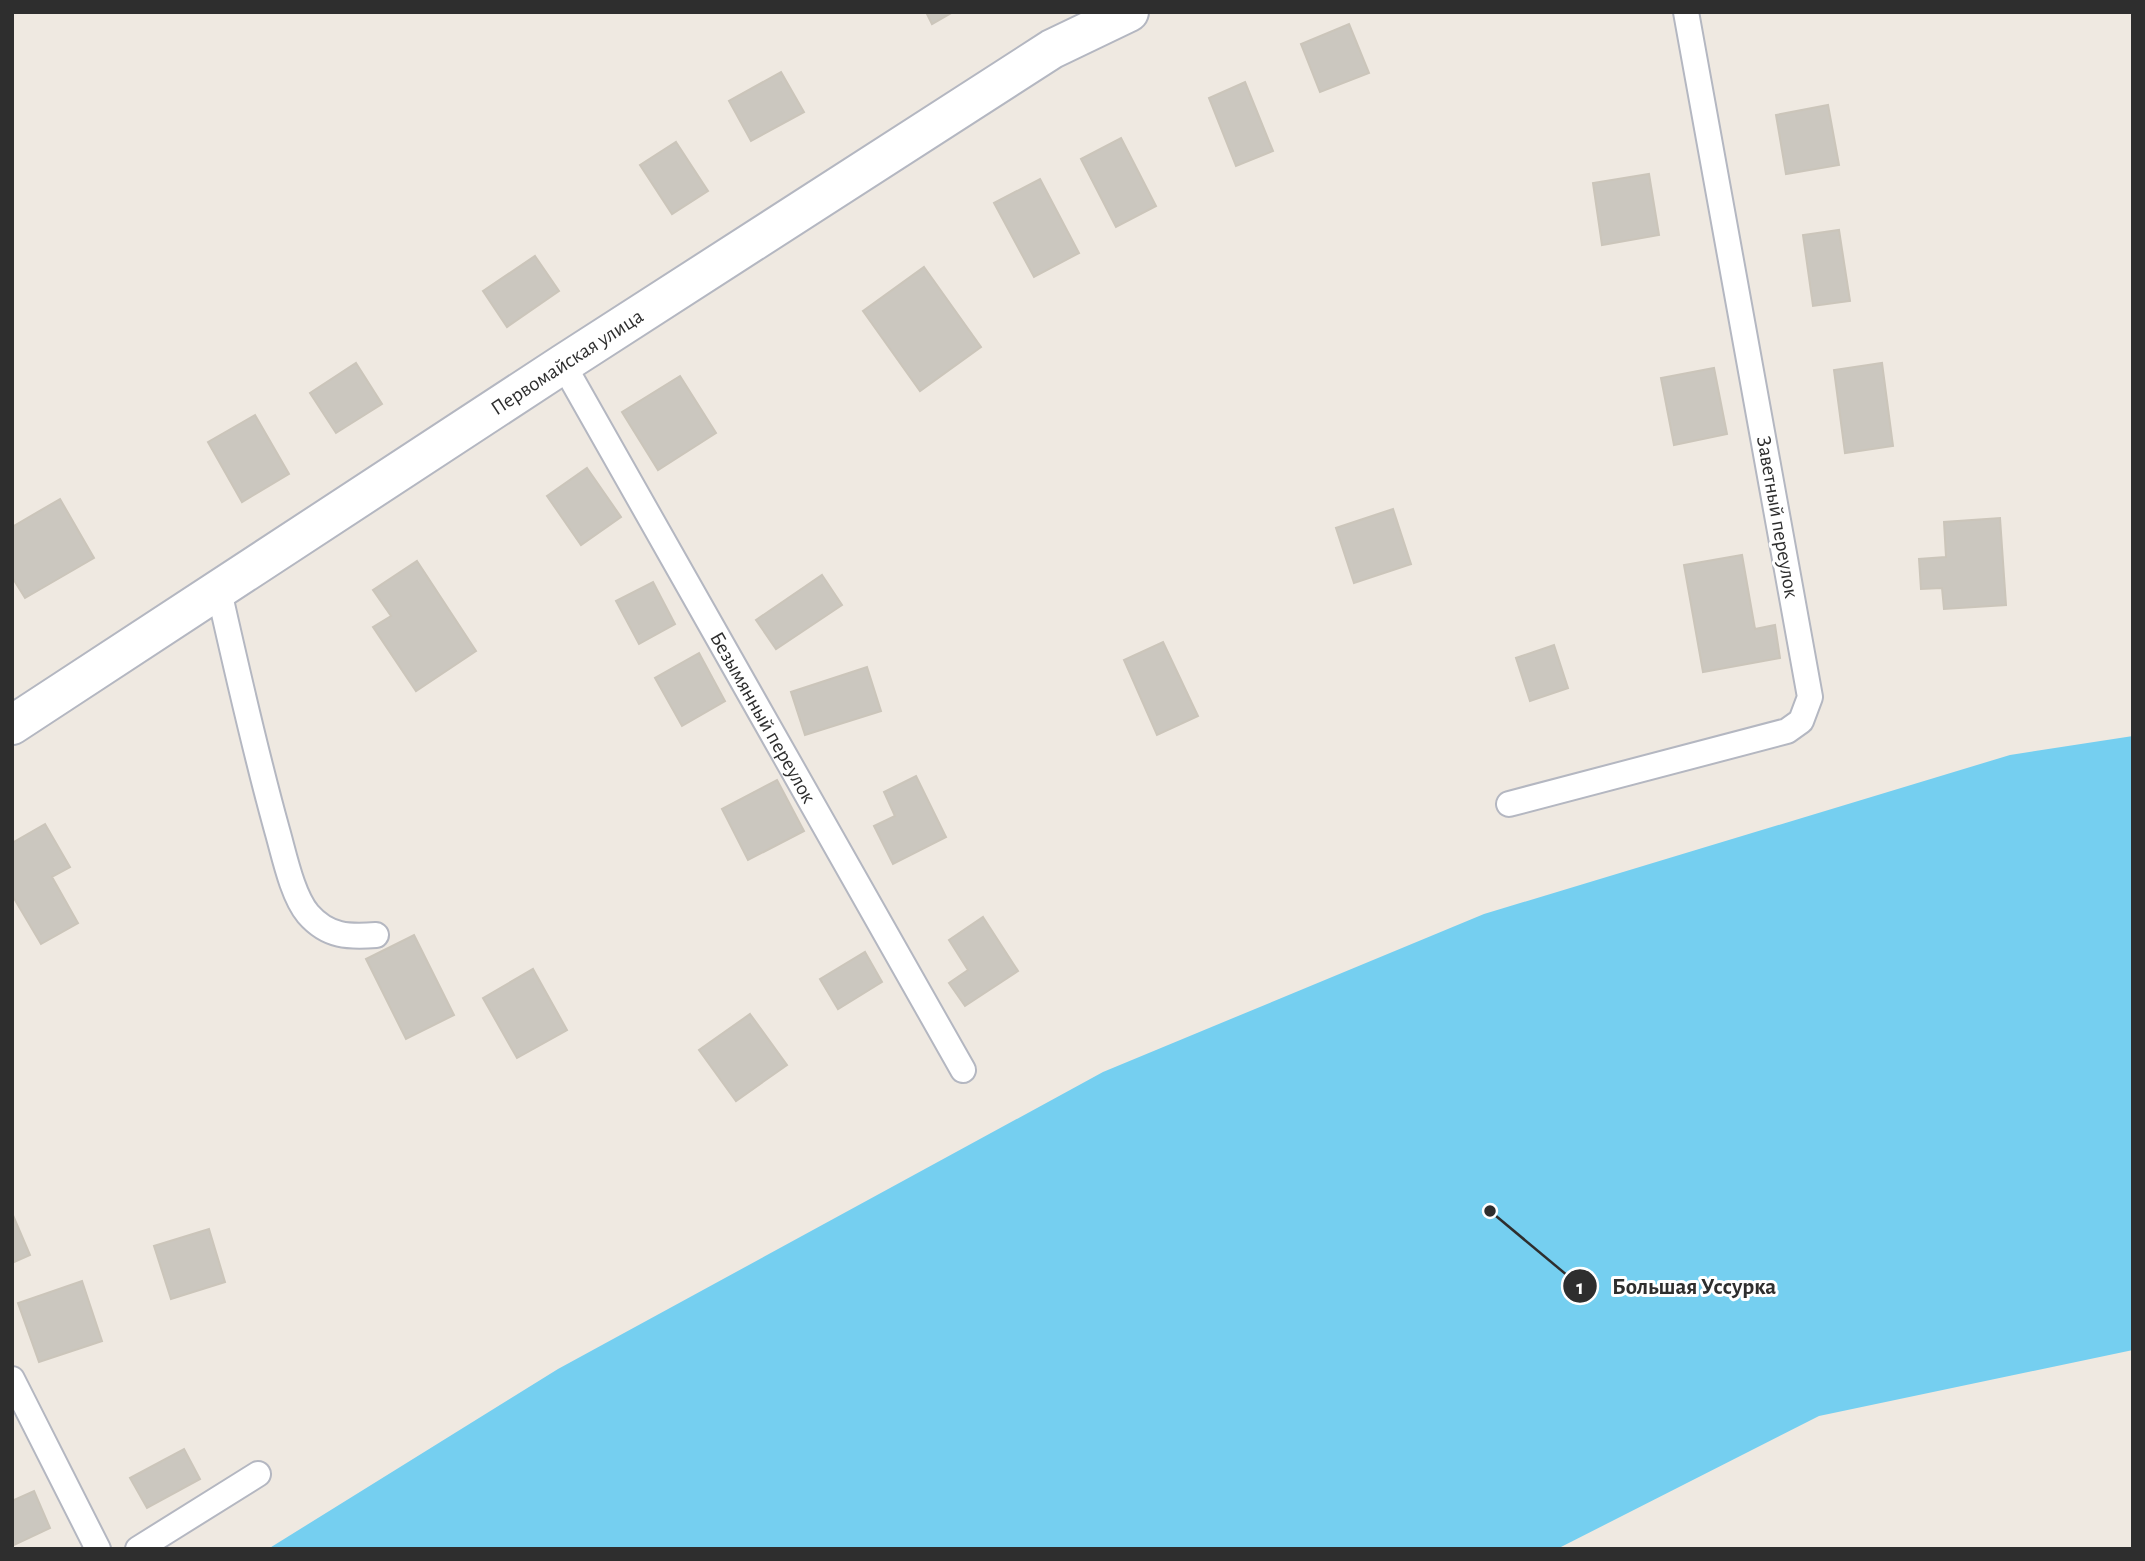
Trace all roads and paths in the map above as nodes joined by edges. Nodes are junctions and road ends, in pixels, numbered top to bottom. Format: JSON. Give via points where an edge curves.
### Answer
{"nodes":[{"id":1,"x":1129,"y":12,"type":"edge"},
{"id":2,"x":1686,"y":12,"type":"edge"},
{"id":3,"x":563,"y":364,"type":"junction"},
{"id":4,"x":219,"y":591,"type":"junction"},
{"id":5,"x":12,"y":725,"type":"edge"},
{"id":6,"x":1508,"y":804,"type":"dead end"},
{"id":7,"x":376,"y":935,"type":"dead end"},
{"id":8,"x":963,"y":1070,"type":"dead end"},
{"id":9,"x":12,"y":1379,"type":"edge"},
{"id":10,"x":258,"y":1474,"type":"dead end"},
{"id":11,"x":98,"y":1549,"type":"edge"},
{"id":12,"x":138,"y":1549,"type":"edge"}],
"edges":[{"from":1,"to":3,"type":"main road","name":"Первомайская улица","via":[[1052,49]]},
{"from":2,"to":6,"type":"lane","name":"Заветный переулок","via":[[1810,697],[1801,721],[1787,731]]},
{"from":3,"to":4,"type":"main road","name":"Первомайская улица"},
{"from":3,"to":8,"type":"lane","name":"Безымянный переулок"},
{"from":4,"to":5,"type":"main road","name":"Первомайская улица"},
{"from":4,"to":7,"type":"lane","via":[[254,748],[292,881],[307,913],[324,928],[348,937]]},
{"from":9,"to":11,"type":"lane"},
{"from":10,"to":12,"type":"lane"}]}
